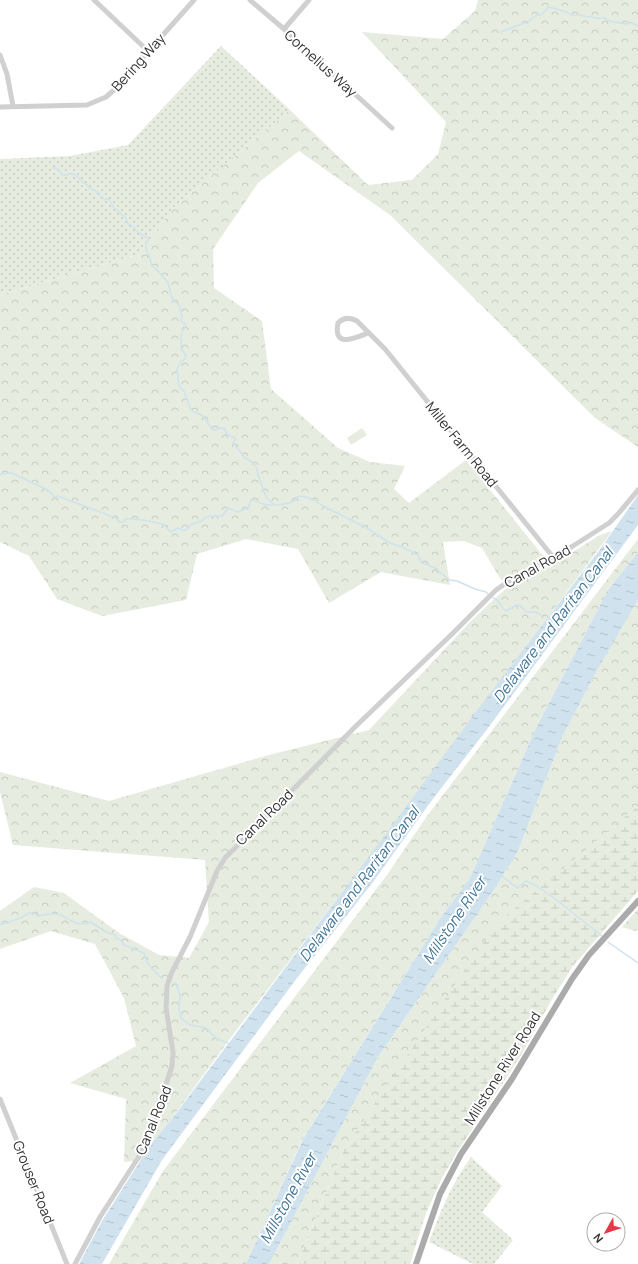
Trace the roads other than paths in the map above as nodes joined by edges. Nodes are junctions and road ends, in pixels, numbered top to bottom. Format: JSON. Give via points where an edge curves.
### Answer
{"nodes":[{"id":1,"x":94,"y":0,"type":"edge"},
{"id":2,"x":194,"y":0,"type":"edge"},
{"id":3,"x":250,"y":0,"type":"edge"},
{"id":4,"x":309,"y":0,"type":"edge"},
{"id":5,"x":284,"y":29,"type":"junction"},
{"id":6,"x":148,"y":51,"type":"junction"},
{"id":7,"x":0,"y":55,"type":"edge"},
{"id":8,"x":13,"y":106,"type":"junction"},
{"id":9,"x":0,"y":107,"type":"edge"},
{"id":10,"x":392,"y":128,"type":"dead end"},
{"id":11,"x":368,"y":333,"type":"junction"},
{"id":12,"x":638,"y":490,"type":"edge"},
{"id":13,"x":553,"y":557,"type":"junction"},
{"id":14,"x":638,"y":901,"type":"edge"},
{"id":15,"x":0,"y":1099,"type":"edge"},
{"id":16,"x":67,"y":1264,"type":"edge"},
{"id":17,"x":75,"y":1264,"type":"edge"},
{"id":18,"x":416,"y":1264,"type":"edge"}],
"edges":[{"from":1,"to":6,"type":"street"},
{"from":2,"to":6,"type":"street","name":"Bering Way"},
{"from":3,"to":5,"type":"street","name":"Cornelius Way"},
{"from":4,"to":5,"type":"street"},
{"from":5,"to":10,"type":"street","name":"Cornelius Way"},
{"from":6,"to":8,"type":"street","name":"Bering Way","via":[[114,90],[94,103],[78,106]]},
{"from":7,"to":8,"type":"street","via":[[7,74]]},
{"from":8,"to":9,"type":"street","name":"Bering Way"},
{"from":11,"to":11,"type":"street","name":"Miller Farm Road","via":[[352,340],[345,340],[337,332],[338,323],[344,318],[352,319]]},
{"from":11,"to":13,"type":"street","name":"Miller Farm Road","via":[[398,364]]},
{"from":12,"to":13,"type":"street","name":"Canal Road","via":[[609,523]]},
{"from":13,"to":17,"type":"street","name":"Canal Road","via":[[496,590],[360,721],[225,858],[217,870],[167,986],[166,1008],[172,1066],[151,1130],[138,1158],[100,1217]]},
{"from":14,"to":18,"type":"main road","name":"Millstone River Road","via":[[572,979],[515,1074],[461,1154],[440,1194]]},
{"from":15,"to":16,"type":"street","name":"Grouser Road"}]}
